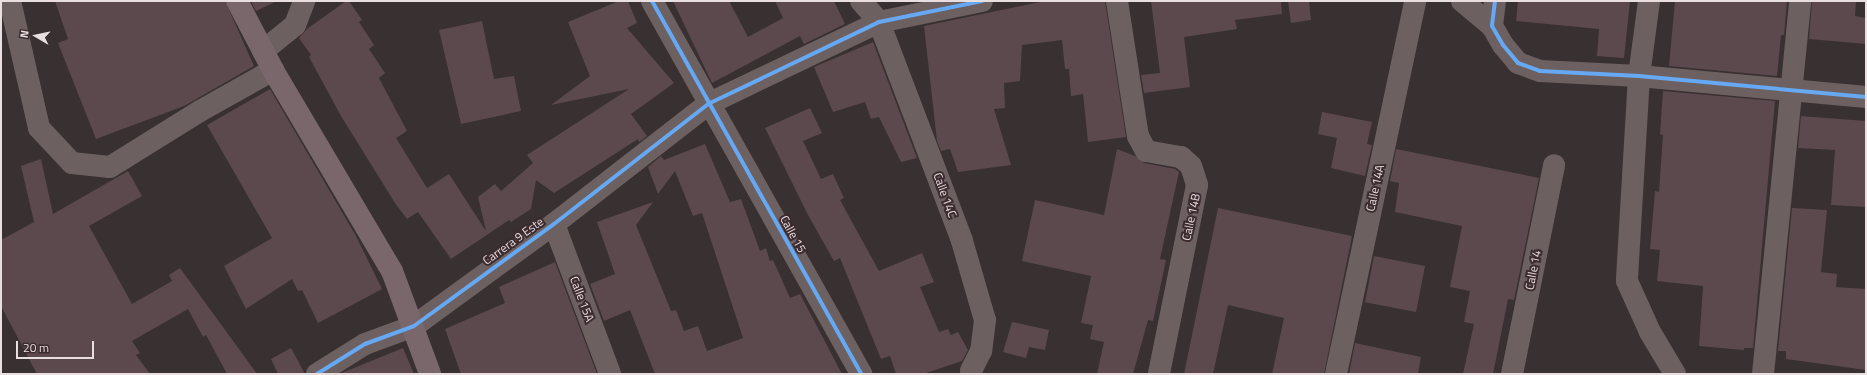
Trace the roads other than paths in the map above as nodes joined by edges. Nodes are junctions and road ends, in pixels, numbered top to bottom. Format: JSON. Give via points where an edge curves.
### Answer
{"nodes":[{"id":1,"x":10,"y":1,"type":"edge"},
{"id":2,"x":238,"y":1,"type":"edge"},
{"id":3,"x":304,"y":1,"type":"edge"},
{"id":4,"x":652,"y":1,"type":"edge"},
{"id":5,"x":861,"y":1,"type":"edge"},
{"id":6,"x":982,"y":1,"type":"edge"},
{"id":7,"x":1117,"y":1,"type":"edge"},
{"id":8,"x":1415,"y":1,"type":"edge"},
{"id":9,"x":1462,"y":1,"type":"edge"},
{"id":10,"x":1495,"y":1,"type":"edge"},
{"id":11,"x":1649,"y":1,"type":"edge"},
{"id":12,"x":1800,"y":1,"type":"edge"},
{"id":13,"x":879,"y":22,"type":"junction"},
{"id":14,"x":1492,"y":26,"type":"junction"},
{"id":15,"x":263,"y":51,"type":"junction"},
{"id":16,"x":273,"y":70,"type":"junction"},
{"id":17,"x":1639,"y":76,"type":"junction"},
{"id":18,"x":1791,"y":89,"type":"junction"},
{"id":19,"x":1866,"y":97,"type":"edge"},
{"id":20,"x":708,"y":104,"type":"junction"},
{"id":21,"x":1554,"y":165,"type":"dead end"},
{"id":22,"x":554,"y":224,"type":"junction"},
{"id":23,"x":414,"y":326,"type":"junction"},
{"id":24,"x":976,"y":373,"type":"edge"},
{"id":25,"x":317,"y":374,"type":"edge"},
{"id":26,"x":430,"y":374,"type":"edge"},
{"id":27,"x":610,"y":374,"type":"edge"},
{"id":28,"x":861,"y":374,"type":"edge"},
{"id":29,"x":1159,"y":374,"type":"edge"},
{"id":30,"x":1336,"y":374,"type":"edge"},
{"id":31,"x":1512,"y":374,"type":"edge"},
{"id":32,"x":1675,"y":374,"type":"edge"},
{"id":33,"x":1763,"y":374,"type":"edge"}],
"edges":[{"from":1,"to":16,"type":"street","via":[[39,128],[72,163],[110,167],[200,110]]},
{"from":2,"to":15,"type":"main road"},
{"from":3,"to":15,"type":"street","via":[[295,25]]},
{"from":4,"to":20,"type":"street","name":"Calle 15"},
{"from":5,"to":13,"type":"street","name":"Calle 14C"},
{"from":6,"to":13,"type":"street","name":"Carrera 9 Este"},
{"from":7,"to":29,"type":"street","name":"Calle 14B","via":[[1138,136],[1146,151],[1181,157],[1192,166],[1197,185]]},
{"from":8,"to":30,"type":"street","name":"Calle 14A"},
{"from":9,"to":14,"type":"street"},
{"from":10,"to":14,"type":"street"},
{"from":11,"to":17,"type":"street"},
{"from":12,"to":18,"type":"street"},
{"from":13,"to":20,"type":"street","name":"Carrera 9 Este"},
{"from":13,"to":24,"type":"street","name":"Calle 14C","via":[[959,234],[985,320]]},
{"from":14,"to":17,"type":"street","via":[[1518,63],[1533,68]]},
{"from":15,"to":16,"type":"main road"},
{"from":16,"to":23,"type":"main road","via":[[392,271]]},
{"from":17,"to":18,"type":"street"},
{"from":17,"to":32,"type":"street","via":[[1627,281],[1650,332]]},
{"from":18,"to":19,"type":"street"},
{"from":18,"to":33,"type":"street"},
{"from":20,"to":22,"type":"street","name":"Carrera 9 Este"},
{"from":20,"to":28,"type":"street","name":"Calle 15"},
{"from":21,"to":31,"type":"street","name":"Calle 14"},
{"from":22,"to":23,"type":"street","name":"Carrera 9 Este"},
{"from":22,"to":27,"type":"street","name":"Calle 15A"},
{"from":23,"to":25,"type":"street","name":"Carrera 9 Este","via":[[365,344]]},
{"from":23,"to":26,"type":"main road"}]}
